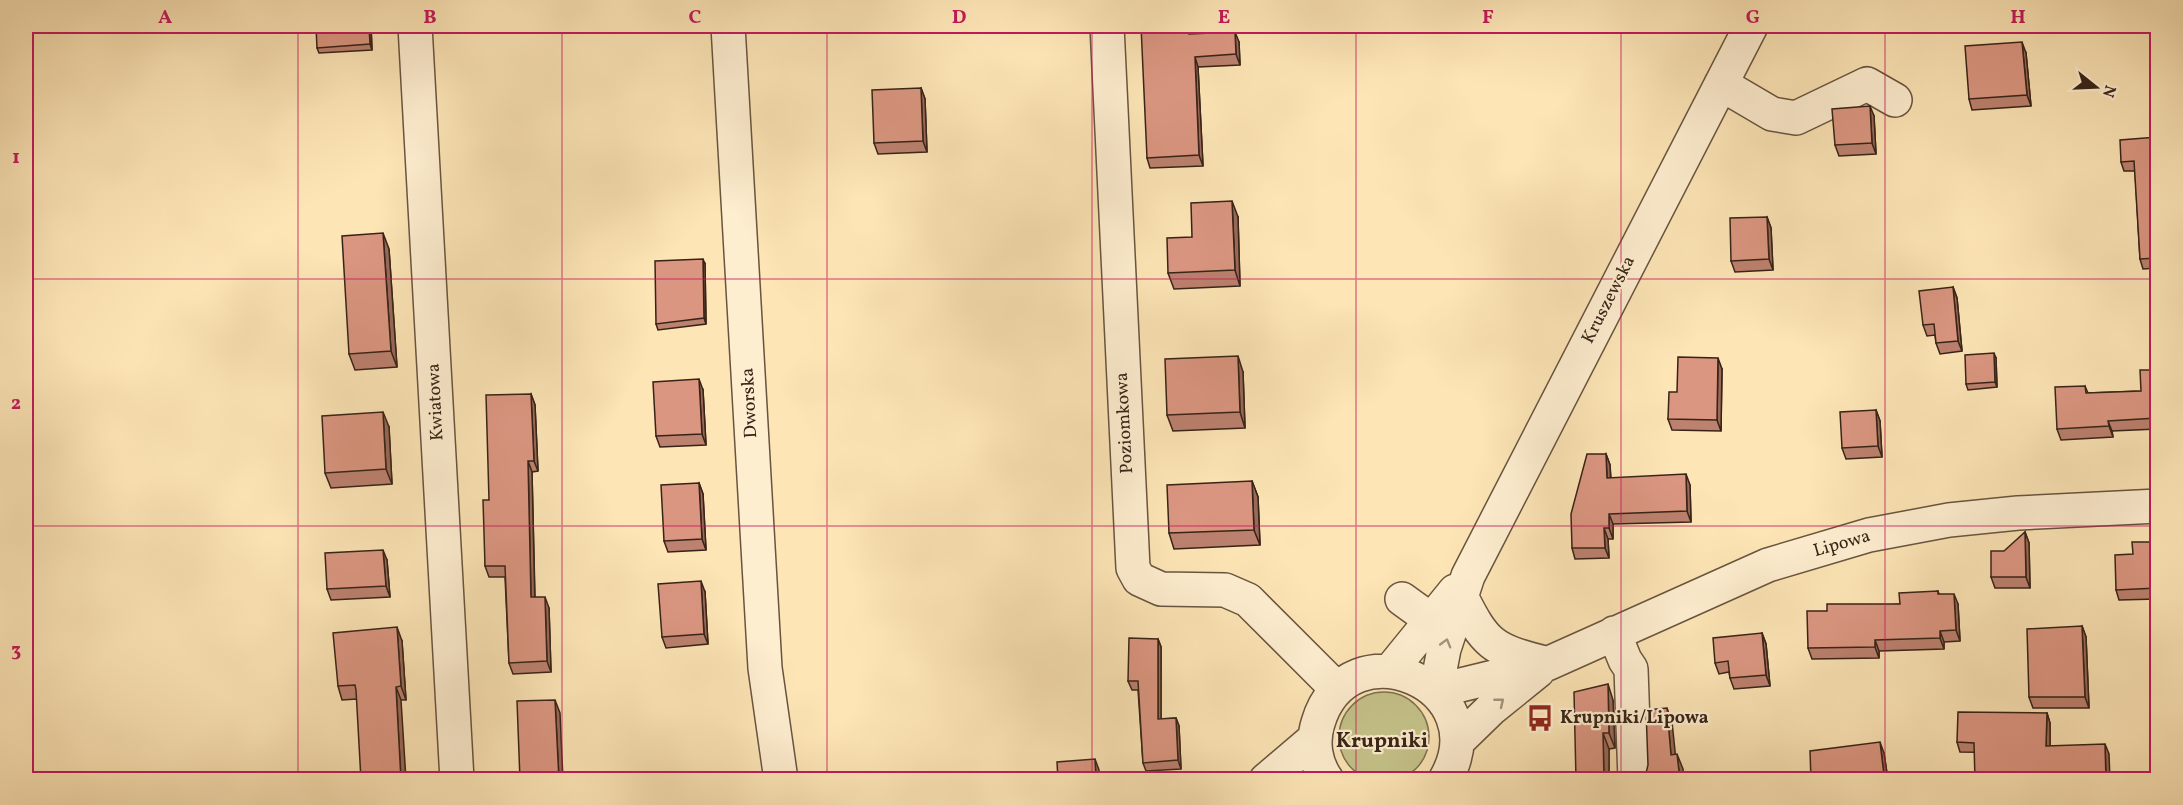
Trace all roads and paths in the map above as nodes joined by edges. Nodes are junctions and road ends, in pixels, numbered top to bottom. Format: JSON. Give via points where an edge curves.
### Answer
{"nodes":[{"id":1,"x":415,"y":26,"type":"edge"},
{"id":2,"x":728,"y":26,"type":"edge"},
{"id":3,"x":1107,"y":26,"type":"edge"},
{"id":4,"x":1751,"y":26,"type":"edge"},
{"id":5,"x":1721,"y":84,"type":"junction"},
{"id":6,"x":1895,"y":100,"type":"dead end"},
{"id":7,"x":2157,"y":506,"type":"edge"},
{"id":8,"x":1464,"y":586,"type":"junction"},
{"id":9,"x":1402,"y":598,"type":"dead end"},
{"id":10,"x":1431,"y":620,"type":"junction"},
{"id":11,"x":1614,"y":633,"type":"junction"},
{"id":12,"x":1547,"y":664,"type":"junction"},
{"id":13,"x":1390,"y":671,"type":"junction"},
{"id":14,"x":1337,"y":689,"type":"junction"},
{"id":15,"x":1436,"y":691,"type":"junction"},
{"id":16,"x":1313,"y":740,"type":"junction"},
{"id":17,"x":1457,"y":742,"type":"junction"},
{"id":18,"x":458,"y":780,"type":"edge"},
{"id":19,"x":781,"y":780,"type":"edge"},
{"id":20,"x":1266,"y":780,"type":"edge"},
{"id":21,"x":1327,"y":780,"type":"edge"},
{"id":22,"x":1445,"y":780,"type":"edge"},
{"id":23,"x":1635,"y":780,"type":"edge"}],
"edges":[{"from":1,"to":18,"type":"street","name":"Kwiatowa"},
{"from":2,"to":19,"type":"street","name":"Dworska","via":[[765,668]]},
{"from":3,"to":14,"type":"street","name":"Poziomkowa","via":[[1133,568],[1139,579],[1161,589],[1226,590],[1248,600]]},
{"from":4,"to":5,"type":"street","name":"Kruszewska"},
{"from":5,"to":6,"type":"street","via":[[1772,114],[1796,118],[1867,84]]},
{"from":5,"to":8,"type":"street","name":"Kruszewska"},
{"from":7,"to":11,"type":"street","name":"Lipowa","via":[[1948,520],[1869,535],[1768,565]]},
{"from":8,"to":10,"type":"street","name":"Kruszewska"},
{"from":8,"to":12,"type":"street","via":[[1481,633],[1510,655]]},
{"from":15,"to":8,"type":"street","name":"Kruszewska","one_way":true,"via":[[1444,649]]},
{"from":9,"to":10,"type":"street"},
{"from":10,"to":13,"type":"street","name":"Kruszewska"},
{"from":11,"to":12,"type":"street","name":"Lipowa"},
{"from":11,"to":23,"type":"street","via":[[1631,669]]},
{"from":12,"to":15,"type":"street","name":"Lipowa"},
{"from":17,"to":12,"type":"street","name":"Lipowa","one_way":true},
{"from":13,"to":14,"type":"street","via":[[1368,673]]},
{"from":13,"to":15,"type":"street","via":[[1410,675]]},
{"from":14,"to":16,"type":"street","via":[[1321,712]]},
{"from":15,"to":17,"type":"street","via":[[1452,715]]},
{"from":16,"to":20,"type":"street"},
{"from":16,"to":21,"type":"street"},
{"from":17,"to":22,"type":"street","via":[[1456,756]]}]}
